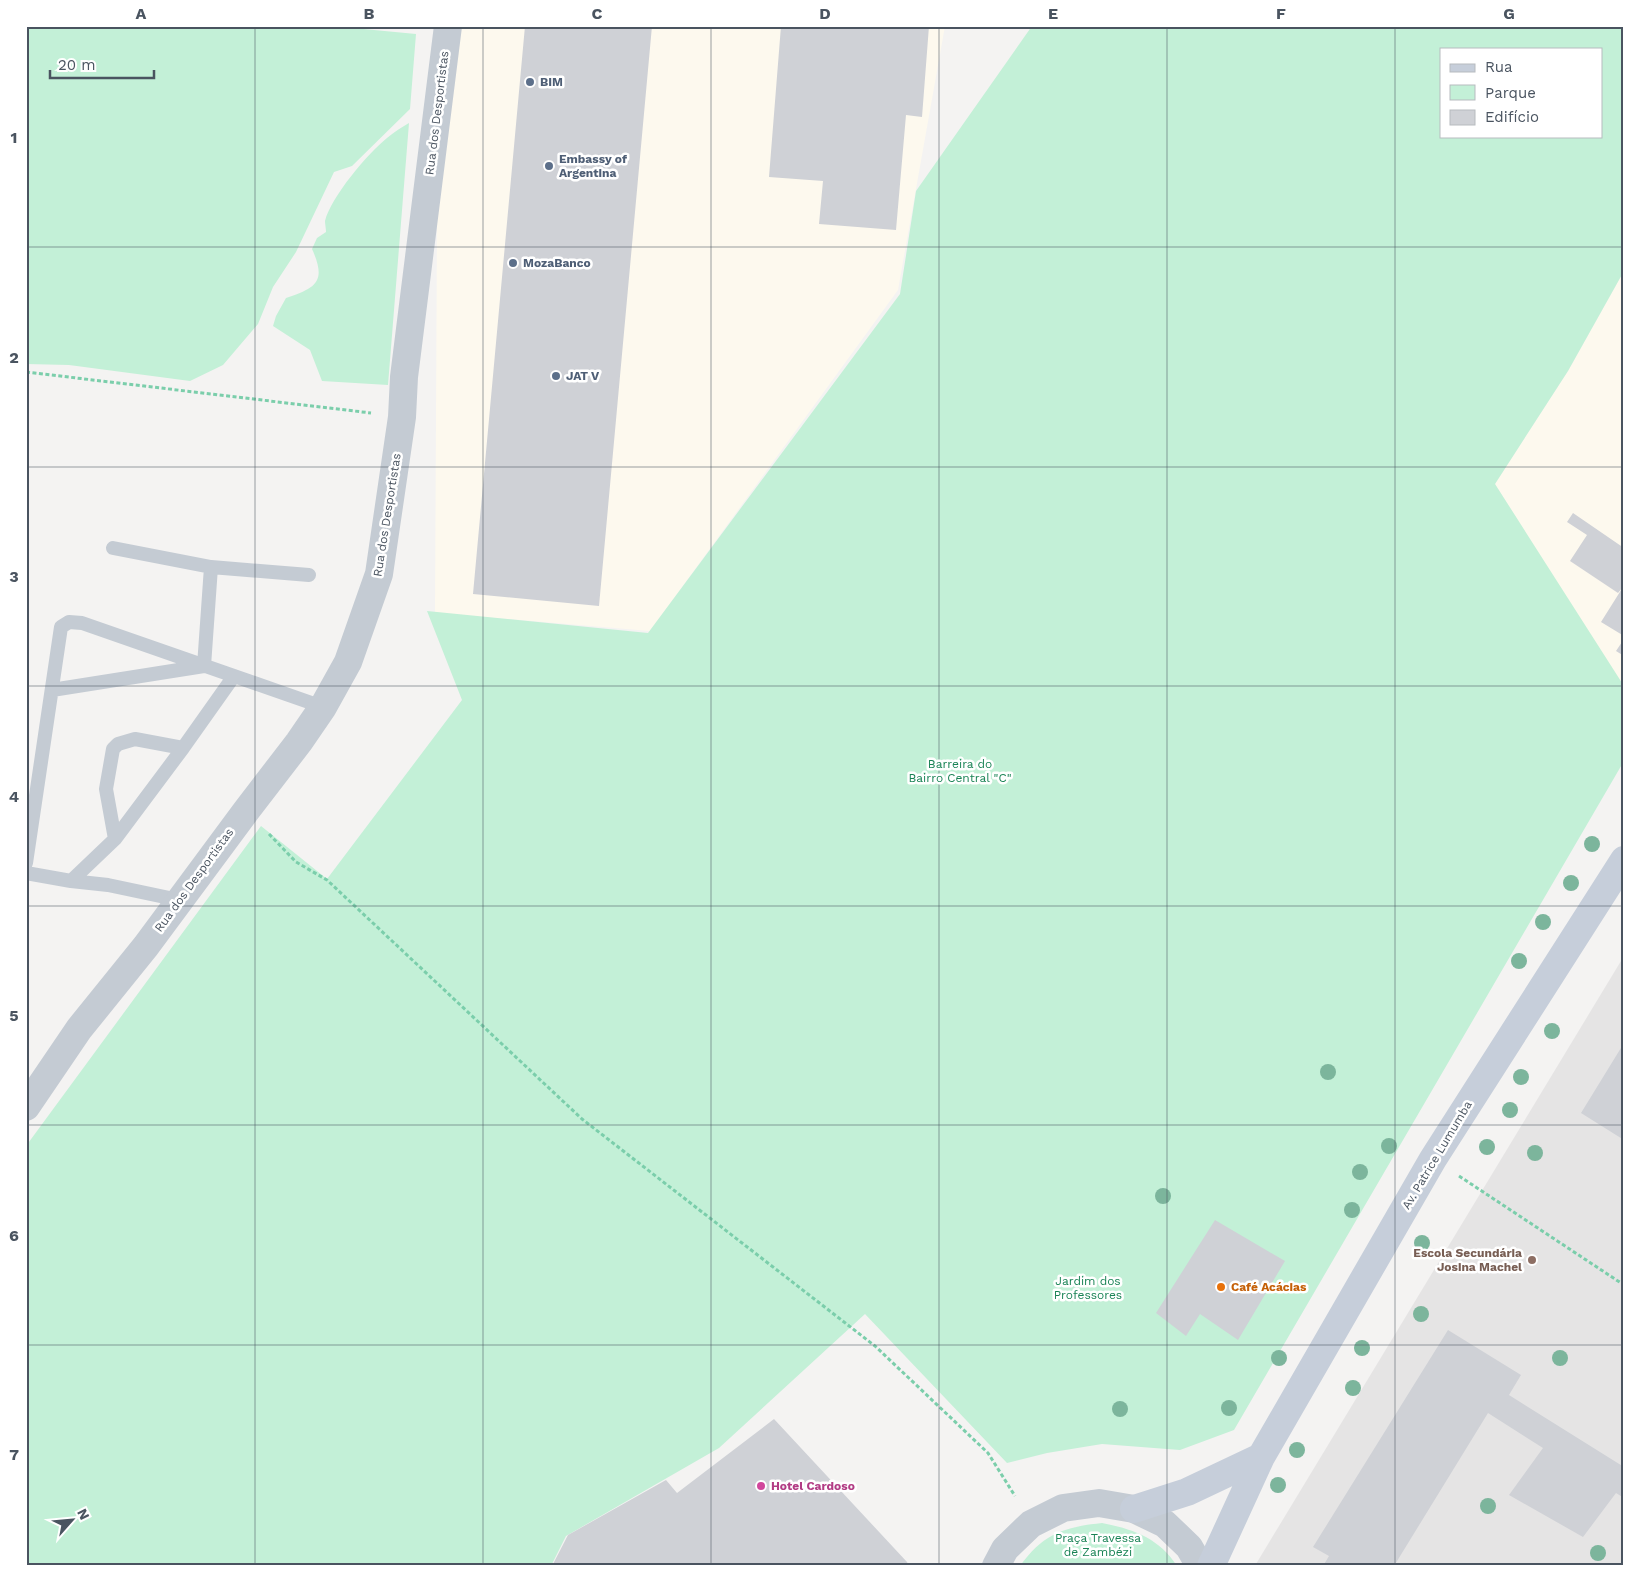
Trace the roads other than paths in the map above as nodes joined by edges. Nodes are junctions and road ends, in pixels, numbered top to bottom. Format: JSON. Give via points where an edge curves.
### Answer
{"nodes":[{"id":1,"x":448,"y":26,"type":"edge"},
{"id":2,"x":113,"y":548,"type":"dead end"},
{"id":3,"x":211,"y":567,"type":"junction"},
{"id":4,"x":309,"y":575,"type":"dead end"},
{"id":5,"x":204,"y":666,"type":"junction"},
{"id":6,"x":234,"y":676,"type":"junction"},
{"id":7,"x":52,"y":690,"type":"junction"},
{"id":8,"x":322,"y":707,"type":"junction"},
{"id":9,"x":183,"y":748,"type":"junction"},
{"id":10,"x":115,"y":839,"type":"junction"},
{"id":11,"x":1624,"y":860,"type":"edge"},
{"id":12,"x":26,"y":863,"type":"edge"},
{"id":13,"x":26,"y":873,"type":"edge"},
{"id":14,"x":71,"y":881,"type":"junction"},
{"id":15,"x":179,"y":900,"type":"junction"},
{"id":16,"x":26,"y":1107,"type":"edge"},
{"id":17,"x":1261,"y":1457,"type":"junction"},
{"id":18,"x":1134,"y":1509,"type":"junction"},
{"id":19,"x":996,"y":1566,"type":"edge"},
{"id":20,"x":1200,"y":1566,"type":"edge"},
{"id":21,"x":1211,"y":1566,"type":"edge"}],
"edges":[{"from":1,"to":8,"type":"street","name":"Rua dos Desportistas","via":[[380,574],[348,662]]},
{"from":2,"to":3,"type":"lane"},
{"from":3,"to":4,"type":"lane"},
{"from":3,"to":5,"type":"lane"},
{"from":5,"to":6,"type":"lane"},
{"from":5,"to":7,"type":"lane"},
{"from":5,"to":7,"type":"lane","via":[[82,622],[69,622],[61,627]]},
{"from":6,"to":8,"type":"lane"},
{"from":6,"to":9,"type":"lane"},
{"from":7,"to":12,"type":"lane"},
{"from":8,"to":15,"type":"street","name":"Rua dos Desportistas"},
{"from":9,"to":10,"type":"lane"},
{"from":9,"to":10,"type":"lane","via":[[135,739],[113,749],[106,789]]},
{"from":10,"to":14,"type":"lane"},
{"from":11,"to":17,"type":"main road","name":"Av. Patrice Lumumba","via":[[1433,1159]]},
{"from":13,"to":14,"type":"lane"},
{"from":14,"to":15,"type":"lane"},
{"from":15,"to":16,"type":"street","name":"Rua dos Desportistas","via":[[79,1029]]},
{"from":17,"to":18,"type":"main road","via":[[1187,1492]]},
{"from":17,"to":21,"type":"main road","name":"Av. Patrice Lumumba"},
{"from":18,"to":19,"type":"street","via":[[1099,1503],[1063,1508],[1031,1524],[1005,1549]]},
{"from":18,"to":20,"type":"street","via":[[1165,1524],[1189,1547]]}]}
